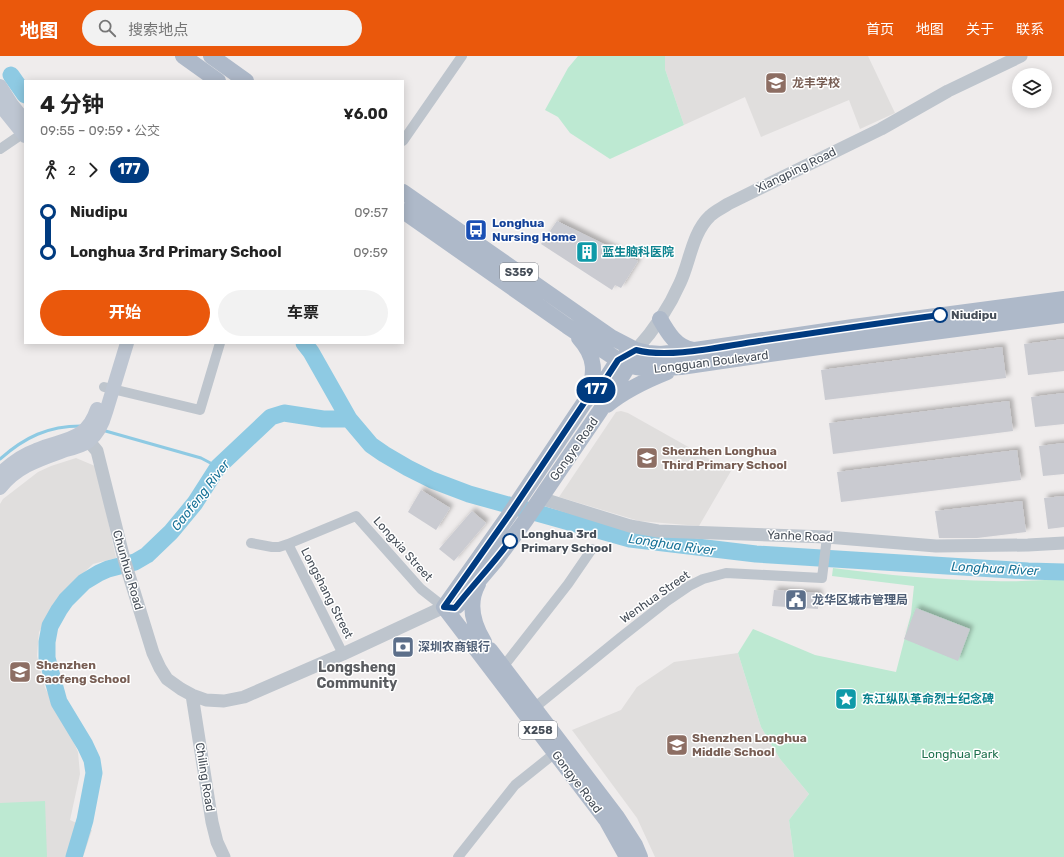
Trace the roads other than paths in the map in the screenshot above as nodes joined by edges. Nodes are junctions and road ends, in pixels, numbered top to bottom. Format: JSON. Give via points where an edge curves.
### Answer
{"nodes":[{"id":1,"x":183,"y":56,"type":"edge"},
{"id":2,"x":211,"y":56,"type":"edge"},
{"id":3,"x":462,"y":56,"type":"edge"},
{"id":4,"x":1021,"y":56,"type":"edge"},
{"id":5,"x":217,"y":80,"type":"edge"},
{"id":6,"x":245,"y":80,"type":"edge"},
{"id":7,"x":0,"y":86,"type":"edge"},
{"id":8,"x":0,"y":105,"type":"edge"},
{"id":9,"x":24,"y":131,"type":"edge"},
{"id":10,"x":404,"y":141,"type":"edge"},
{"id":11,"x":0,"y":149,"type":"edge"},
{"id":12,"x":404,"y":193,"type":"edge"},
{"id":13,"x":404,"y":212,"type":"edge"},
{"id":14,"x":1064,"y":299,"type":"edge"},
{"id":15,"x":1064,"y":315,"type":"edge"},
{"id":16,"x":660,"y":319,"type":"junction"},
{"id":17,"x":567,"y":326,"type":"junction"},
{"id":18,"x":117,"y":344,"type":"edge"},
{"id":19,"x":127,"y":344,"type":"edge"},
{"id":20,"x":220,"y":344,"type":"edge"},
{"id":21,"x":636,"y":350,"type":"junction"},
{"id":22,"x":695,"y":350,"type":"junction"},
{"id":23,"x":624,"y":362,"type":"junction"},
{"id":24,"x":681,"y":367,"type":"junction"},
{"id":25,"x":109,"y":388,"type":"junction"},
{"id":26,"x":584,"y":403,"type":"junction"},
{"id":27,"x":600,"y":411,"type":"junction"},
{"id":28,"x":91,"y":430,"type":"junction"},
{"id":29,"x":0,"y":474,"type":"edge"},
{"id":30,"x":0,"y":488,"type":"edge"},
{"id":31,"x":539,"y":500,"type":"junction"},
{"id":32,"x":826,"y":542,"type":"junction"},
{"id":33,"x":251,"y":543,"type":"dead end"},
{"id":34,"x":1064,"y":543,"type":"edge"},
{"id":35,"x":288,"y":544,"type":"junction"},
{"id":36,"x":592,"y":549,"type":"dead end"},
{"id":37,"x":483,"y":576,"type":"junction"},
{"id":38,"x":450,"y":608,"type":"junction"},
{"id":39,"x":484,"y":642,"type":"junction"},
{"id":40,"x":343,"y":654,"type":"junction"},
{"id":41,"x":503,"y":666,"type":"junction"},
{"id":42,"x":192,"y":695,"type":"junction"},
{"id":43,"x":534,"y":708,"type":"junction"},
{"id":44,"x":555,"y":753,"type":"junction"},
{"id":45,"x":224,"y":857,"type":"edge"},
{"id":46,"x":458,"y":857,"type":"edge"},
{"id":47,"x":627,"y":857,"type":"edge"},
{"id":48,"x":640,"y":857,"type":"edge"}],
"edges":[{"from":1,"to":5,"type":"main road"},
{"from":2,"to":6,"type":"main road"},
{"from":3,"to":10,"type":"street"},
{"from":4,"to":16,"type":"street","name":"Xiangping Road","via":[[716,211],[700,230],[684,276]]},
{"from":7,"to":9,"type":"main road","via":[[16,111]]},
{"from":8,"to":9,"type":"main road"},
{"from":9,"to":11,"type":"street"},
{"from":12,"to":21,"type":"main road","name":"Longguan Boulevard","number":"S359","via":[[610,336]]},
{"from":13,"to":17,"type":"main road","name":"Longguan Boulevard","number":"S359"},
{"from":14,"to":22,"type":"main road","name":"Longguan Boulevard","number":"S359"},
{"from":15,"to":24,"type":"main road","name":"Longguan Boulevard","number":"S359"},
{"from":16,"to":21,"type":"street","name":"Xiangping Road"},
{"from":16,"to":22,"type":"main road","via":[[675,342]]},
{"from":17,"to":23,"type":"main road","name":"Longguan Boulevard","number":"S359"},
{"from":17,"to":26,"type":"main road","via":[[586,347],[592,360],[592,379]]},
{"from":18,"to":25,"type":"main road"},
{"from":19,"to":25,"type":"main road"},
{"from":20,"to":25,"type":"street","via":[[200,410]]},
{"from":21,"to":22,"type":"main road","name":"Longguan Boulevard","number":"S359","via":[[661,354]]},
{"from":21,"to":23,"type":"main road","name":"Gongye Road"},
{"from":23,"to":24,"type":"main road","name":"Longguan Boulevard","number":"S359","via":[[652,369]]},
{"from":23,"to":26,"type":"main road","name":"Gongye Road"},
{"from":23,"to":27,"type":"main road","name":"Gongye Road"},
{"from":24,"to":27,"type":"main road","via":[[628,391]]},
{"from":25,"to":28,"type":"main road"},
{"from":26,"to":38,"type":"main road","name":"Gongye Road"},
{"from":27,"to":31,"type":"main road","name":"Gongye Road"},
{"from":28,"to":29,"type":"main road","via":[[25,454]]},
{"from":28,"to":30,"type":"main road","via":[[83,444],[22,467]]},
{"from":28,"to":42,"type":"street","name":"Chunhua Road","via":[[124,559],[152,653],[168,679]]},
{"from":31,"to":32,"type":"street","name":"Yanhe Road","via":[[630,526],[658,531]]},
{"from":31,"to":37,"type":"main road","name":"Gongye Road"},
{"from":32,"to":34,"type":"street","name":"Yanhe Road","via":[[936,546]]},
{"from":32,"to":43,"type":"street","name":"Wenhua Street","via":[[822,578],[726,574],[703,579],[638,624]]},
{"from":33,"to":35,"type":"street","name":"Longxia Street","via":[[272,547]]},
{"from":35,"to":38,"type":"street","name":"Longxia Street","via":[[356,516],[421,589]]},
{"from":35,"to":40,"type":"street","name":"Longshang Street"},
{"from":36,"to":41,"type":"street","via":[[568,584]]},
{"from":37,"to":38,"type":"main road","name":"Gongye Road"},
{"from":37,"to":39,"type":"main road","via":[[474,595],[472,612]]},
{"from":38,"to":39,"type":"main road","name":"Gongye Road","number":"X258"},
{"from":38,"to":40,"type":"street","name":"Chunhua Road"},
{"from":38,"to":44,"type":"main road","name":"Gongye Road","number":"X258"},
{"from":39,"to":41,"type":"main road","name":"Gongye Road","number":"X258"},
{"from":40,"to":42,"type":"street","name":"Chunhua Road","via":[[244,696],[206,700]]},
{"from":41,"to":43,"type":"main road","name":"Gongye Road","number":"X258"},
{"from":42,"to":45,"type":"street","name":"Chiling Road","via":[[212,822],[216,842]]},
{"from":43,"to":48,"type":"main road","name":"Gongye Road","number":"X258","via":[[617,816]]},
{"from":44,"to":46,"type":"street","via":[[515,785]]},
{"from":44,"to":47,"type":"main road","name":"Gongye Road","number":"X258","via":[[607,821]]}]}
